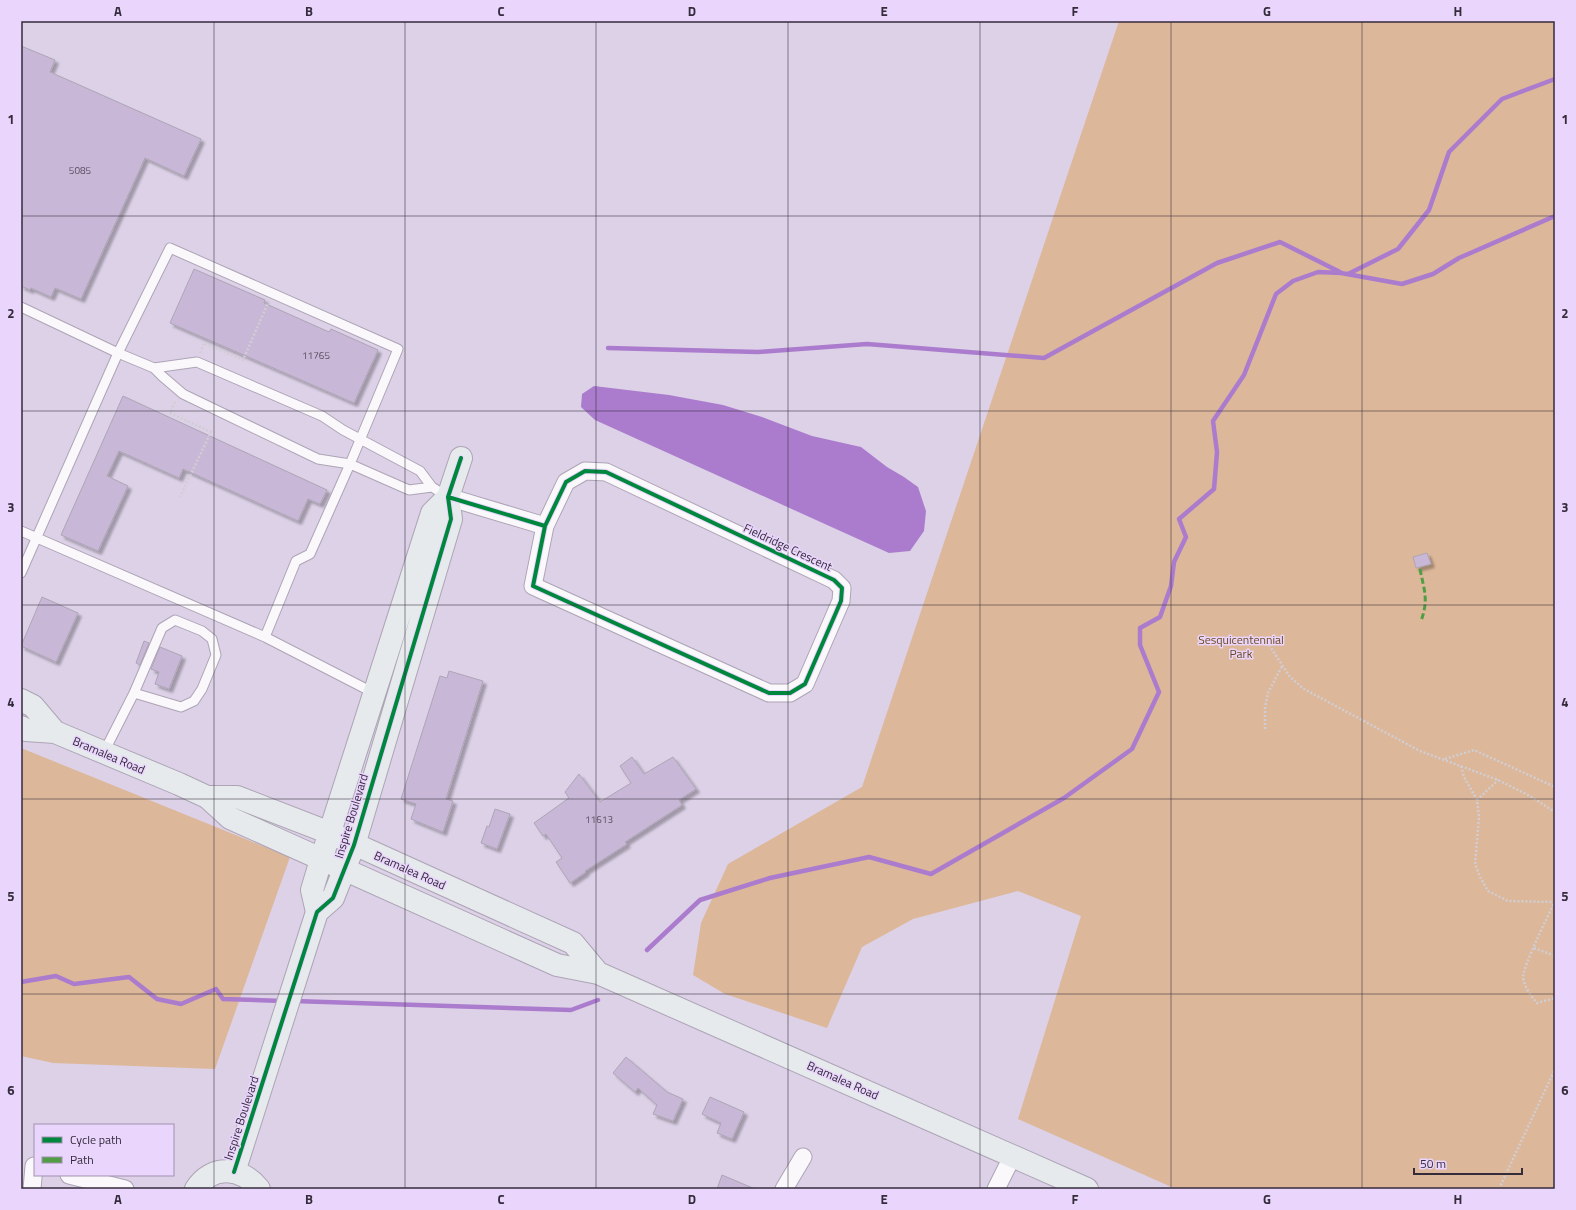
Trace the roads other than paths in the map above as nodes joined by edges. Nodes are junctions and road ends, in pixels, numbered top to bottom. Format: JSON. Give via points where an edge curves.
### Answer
{"nodes":[{"id":1,"x":21,"y":307,"type":"edge"},
{"id":2,"x":118,"y":353,"type":"junction"},
{"id":3,"x":154,"y":368,"type":"junction"},
{"id":4,"x":360,"y":440,"type":"junction"},
{"id":5,"x":461,"y":458,"type":"dead end"},
{"id":6,"x":350,"y":464,"type":"junction"},
{"id":7,"x":440,"y":492,"type":"junction"},
{"id":8,"x":545,"y":526,"type":"junction"},
{"id":9,"x":21,"y":531,"type":"edge"},
{"id":10,"x":38,"y":538,"type":"junction"},
{"id":11,"x":21,"y":573,"type":"edge"},
{"id":12,"x":264,"y":637,"type":"junction"},
{"id":13,"x":134,"y":693,"type":"junction"},
{"id":14,"x":374,"y":693,"type":"junction"},
{"id":15,"x":21,"y":700,"type":"edge"},
{"id":16,"x":21,"y":727,"type":"edge"},
{"id":17,"x":55,"y":732,"type":"junction"},
{"id":18,"x":104,"y":752,"type":"junction"},
{"id":19,"x":207,"y":797,"type":"junction"},
{"id":20,"x":330,"y":833,"type":"junction"},
{"id":21,"x":354,"y":845,"type":"junction"},
{"id":22,"x":321,"y":860,"type":"junction"},
{"id":23,"x":344,"y":870,"type":"junction"},
{"id":24,"x":317,"y":912,"type":"junction"},
{"id":25,"x":598,"y":973,"type":"junction"},
{"id":26,"x":1013,"y":1155,"type":"junction"},
{"id":27,"x":803,"y":1157,"type":"dead end"},
{"id":28,"x":30,"y":1166,"type":"edge"},
{"id":29,"x":234,"y":1172,"type":"junction"},
{"id":30,"x":73,"y":1176,"type":"edge"},
{"id":31,"x":32,"y":1189,"type":"edge"},
{"id":32,"x":125,"y":1189,"type":"edge"},
{"id":33,"x":196,"y":1189,"type":"edge"},
{"id":34,"x":259,"y":1189,"type":"edge"},
{"id":35,"x":784,"y":1189,"type":"edge"},
{"id":36,"x":996,"y":1189,"type":"edge"},
{"id":37,"x":1087,"y":1189,"type":"edge"}],
"edges":[{"from":1,"to":2,"type":"lane"},
{"from":2,"to":3,"type":"lane"},
{"from":2,"to":4,"type":"lane","via":[[170,248],[398,349]]},
{"from":2,"to":10,"type":"lane"},
{"from":3,"to":4,"type":"lane","via":[[197,362],[322,416]]},
{"from":3,"to":6,"type":"lane","via":[[183,394],[318,458]]},
{"from":4,"to":6,"type":"lane"},
{"from":4,"to":7,"type":"lane","via":[[420,471]]},
{"from":5,"to":7,"type":"main road","name":"Inspire Boulevard"},
{"from":6,"to":7,"type":"lane","via":[[409,490]]},
{"from":6,"to":12,"type":"lane","via":[[310,554],[296,561]]},
{"from":7,"to":8,"type":"street"},
{"from":7,"to":14,"type":"main road","name":"Inspire Boulevard"},
{"from":7,"to":21,"type":"main road","name":"Inspire Boulevard","via":[[451,519]]},
{"from":8,"to":8,"type":"street","name":"Fieldridge Crescent","via":[[566,482],[585,471],[606,472],[834,580],[842,588],[841,601],[804,684],[790,693],[768,693],[532,586]]},
{"from":9,"to":10,"type":"lane"},
{"from":10,"to":11,"type":"lane"},
{"from":10,"to":12,"type":"lane"},
{"from":12,"to":14,"type":"lane"},
{"from":13,"to":13,"type":"lane","via":[[181,708],[194,701],[202,689],[216,655],[212,639],[202,631],[175,620],[162,628]]},
{"from":13,"to":18,"type":"lane"},
{"from":14,"to":20,"type":"main road","name":"Inspire Boulevard"},
{"from":15,"to":17,"type":"main road","name":"Bramalea Road","via":[[33,706]]},
{"from":16,"to":17,"type":"main road","name":"Bramalea Road","via":[[26,730]]},
{"from":17,"to":18,"type":"main road","name":"Bramalea Road"},
{"from":18,"to":19,"type":"main road","name":"Bramalea Road"},
{"from":19,"to":20,"type":"main road","name":"Bramalea Road","via":[[236,796]]},
{"from":19,"to":22,"type":"main road","name":"Bramalea Road","via":[[230,818]]},
{"from":20,"to":21,"type":"main road","name":"Bramalea Road"},
{"from":20,"to":22,"type":"main road","name":"Inspire Boulevard"},
{"from":21,"to":23,"type":"main road","name":"Inspire Boulevard"},
{"from":21,"to":25,"type":"main road","name":"Bramalea Road","via":[[573,943]]},
{"from":22,"to":23,"type":"main road","name":"Bramalea Road"},
{"from":22,"to":24,"type":"main road","name":"Inspire Boulevard","via":[[312,890]]},
{"from":23,"to":24,"type":"main road","name":"Inspire Boulevard","via":[[333,898]]},
{"from":23,"to":25,"type":"main road","name":"Bramalea Road","via":[[557,965]]},
{"from":24,"to":29,"type":"main road","name":"Inspire Boulevard"},
{"from":25,"to":26,"type":"main road","name":"Bramalea Road"},
{"from":26,"to":36,"type":"street"},
{"from":26,"to":37,"type":"main road","name":"Bramalea Road"},
{"from":27,"to":35,"type":"street"},
{"from":28,"to":31,"type":"street"},
{"from":29,"to":33,"type":"main road","via":[[209,1176]]},
{"from":29,"to":34,"type":"main road","via":[[249,1178]]},
{"from":30,"to":32,"type":"street"}]}
